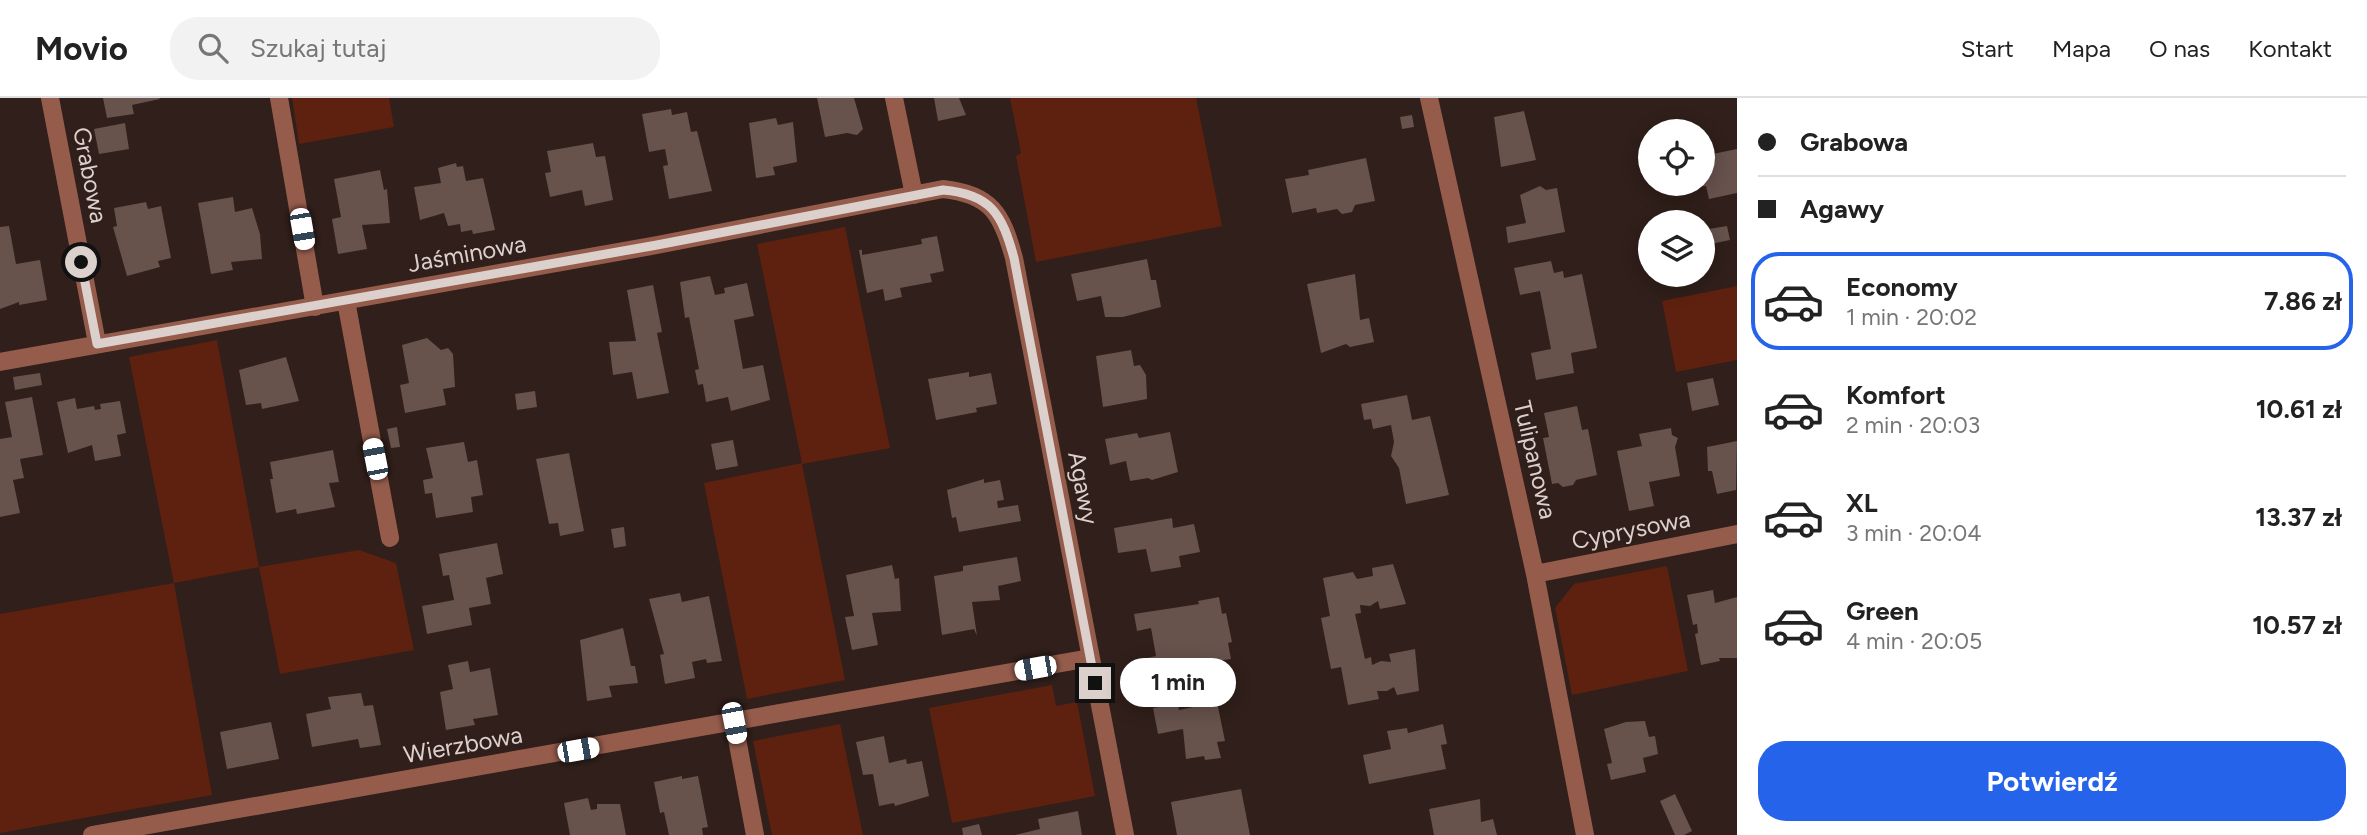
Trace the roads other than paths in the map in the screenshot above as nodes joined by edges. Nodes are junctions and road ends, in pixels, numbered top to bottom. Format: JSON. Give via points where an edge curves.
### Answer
{"nodes":[{"id":1,"x":50,"y":98,"type":"edge"},
{"id":2,"x":279,"y":98,"type":"edge"},
{"id":3,"x":894,"y":98,"type":"edge"},
{"id":4,"x":1429,"y":98,"type":"edge"},
{"id":5,"x":943,"y":190,"type":"joint"},
{"id":6,"x":914,"y":195,"type":"junction"},
{"id":7,"x":346,"y":301,"type":"junction"},
{"id":8,"x":315,"y":307,"type":"junction"},
{"id":9,"x":97,"y":344,"type":"junction"},
{"id":10,"x":0,"y":362,"type":"edge"},
{"id":11,"x":1737,"y":534,"type":"edge"},
{"id":12,"x":390,"y":538,"type":"dead end"},
{"id":13,"x":1535,"y":574,"type":"junction"},
{"id":14,"x":1090,"y":658,"type":"junction"},
{"id":15,"x":734,"y":723,"type":"junction"},
{"id":16,"x":92,"y":835,"type":"edge"},
{"id":17,"x":755,"y":835,"type":"edge"},
{"id":18,"x":1125,"y":835,"type":"edge"},
{"id":19,"x":1585,"y":835,"type":"edge"}],
"edges":[{"from":1,"to":9,"type":"street","name":"Grabowa"},
{"from":2,"to":8,"type":"street"},
{"from":3,"to":6,"type":"street"},
{"from":4,"to":13,"type":"street","name":"Tulipanowa"},
{"from":5,"to":6,"type":"street","name":"Jaśminowa"},
{"from":5,"to":14,"type":"street","name":"Agawy","via":[[973,194],[988,203],[1008,237]]},
{"from":6,"to":7,"type":"street","name":"Jaśminowa"},
{"from":7,"to":8,"type":"street","name":"Jaśminowa"},
{"from":7,"to":12,"type":"street"},
{"from":8,"to":9,"type":"street","name":"Jaśminowa"},
{"from":9,"to":10,"type":"street","name":"Jaśminowa"},
{"from":11,"to":13,"type":"street","name":"Cyprysowa"},
{"from":13,"to":19,"type":"street","name":"Tulipanowa"},
{"from":14,"to":15,"type":"street","name":"Wierzbowa"},
{"from":14,"to":18,"type":"street","name":"Agawy"},
{"from":15,"to":16,"type":"street","name":"Wierzbowa"},
{"from":15,"to":17,"type":"street"}]}
